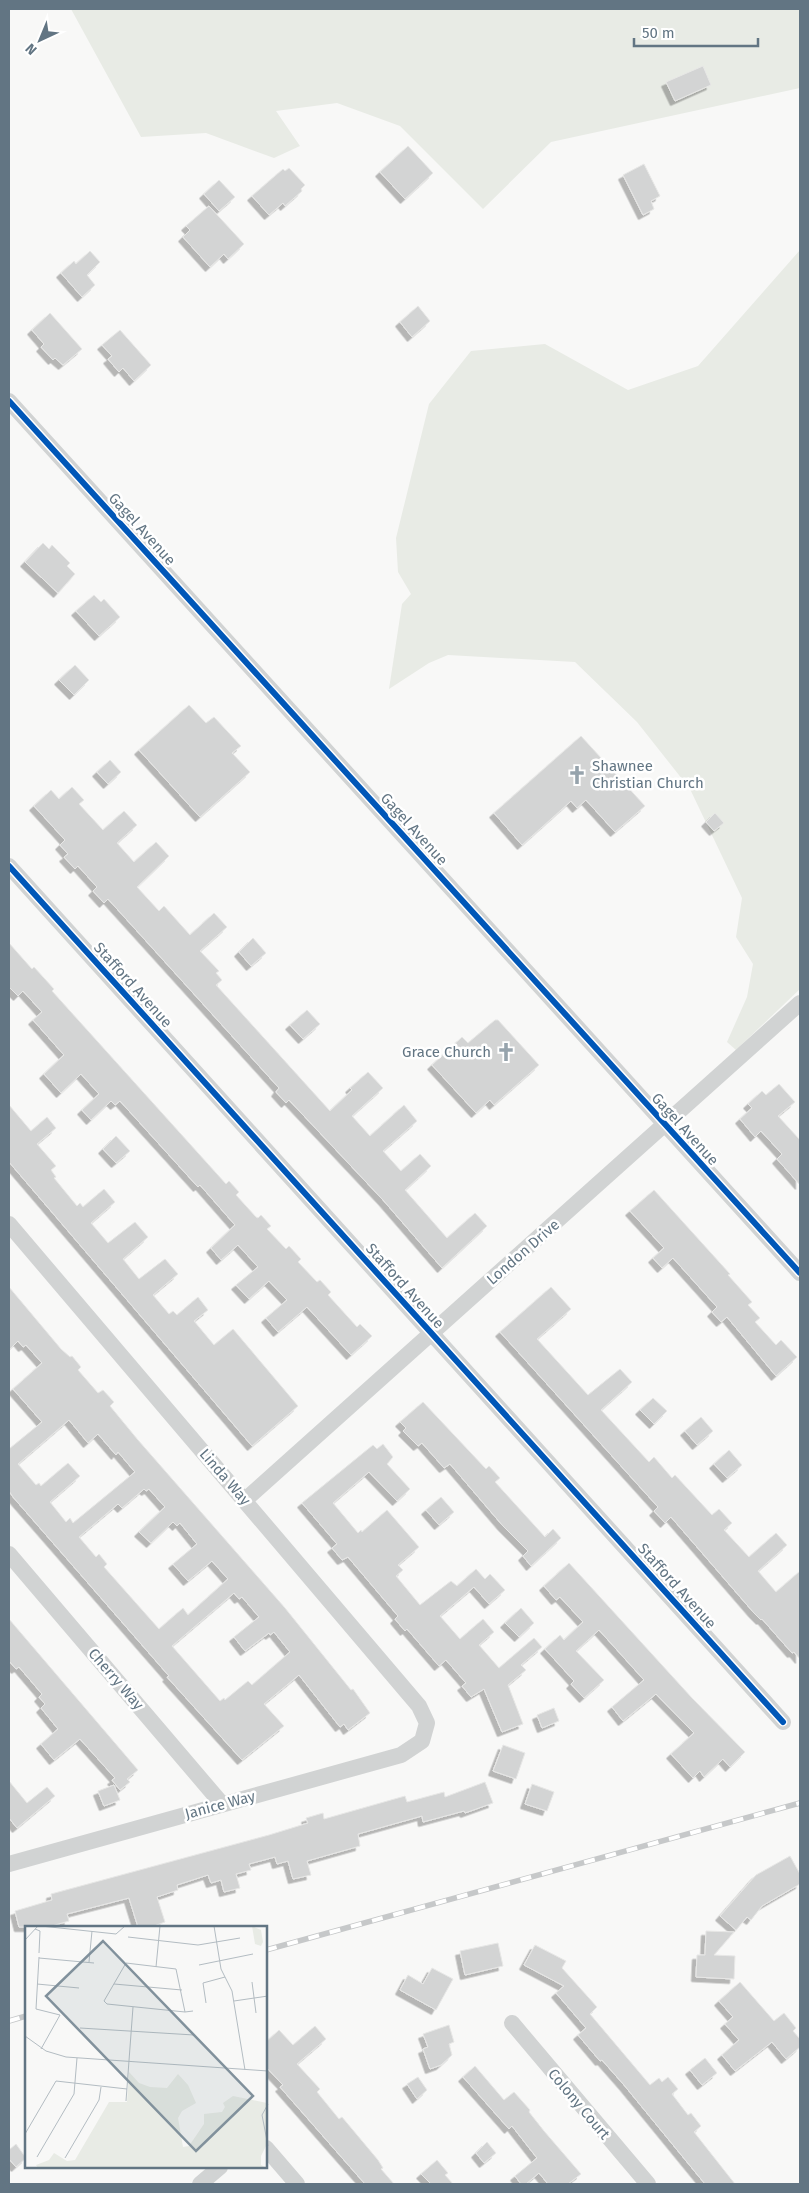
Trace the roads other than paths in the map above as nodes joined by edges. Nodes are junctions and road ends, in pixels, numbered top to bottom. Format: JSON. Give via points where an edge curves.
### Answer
{"nodes":[{"id":1,"x":9,"y":401,"type":"edge"},
{"id":2,"x":9,"y":866,"type":"edge"},
{"id":3,"x":800,"y":1003,"type":"edge"},
{"id":4,"x":664,"y":1125,"type":"junction"},
{"id":5,"x":9,"y":1224,"type":"edge"},
{"id":6,"x":800,"y":1273,"type":"edge"},
{"id":7,"x":432,"y":1334,"type":"junction"},
{"id":8,"x":245,"y":1500,"type":"junction"},
{"id":9,"x":9,"y":1554,"type":"edge"},
{"id":10,"x":782,"y":1722,"type":"dead end"},
{"id":11,"x":424,"y":1736,"type":"joint"},
{"id":12,"x":222,"y":1804,"type":"junction"},
{"id":13,"x":9,"y":1864,"type":"edge"},
{"id":14,"x":512,"y":2024,"type":"dead end"},
{"id":15,"x":268,"y":2150,"type":"edge"},
{"id":16,"x":219,"y":2168,"type":"edge"},
{"id":17,"x":200,"y":2184,"type":"edge"},
{"id":18,"x":297,"y":2184,"type":"edge"},
{"id":19,"x":648,"y":2184,"type":"edge"}],
"edges":[{"from":1,"to":4,"type":"street","name":"Gagel Avenue"},
{"from":2,"to":7,"type":"street","name":"Stafford Avenue"},
{"from":3,"to":4,"type":"street","name":"London Drive"},
{"from":4,"to":6,"type":"street","name":"Gagel Avenue"},
{"from":4,"to":7,"type":"street","name":"London Drive"},
{"from":5,"to":8,"type":"street","name":"Linda Way"},
{"from":7,"to":8,"type":"street","name":"London Drive"},
{"from":7,"to":10,"type":"street","name":"Stafford Avenue"},
{"from":8,"to":11,"type":"street","name":"Linda Way","via":[[419,1706],[427,1723]]},
{"from":9,"to":12,"type":"street","name":"Cherry Way"},
{"from":11,"to":12,"type":"street","name":"Janice Way","via":[[418,1745],[401,1755]]},
{"from":12,"to":13,"type":"street","name":"Janice Way"},
{"from":14,"to":19,"type":"street","name":"Colony Court"},
{"from":15,"to":18,"type":"street"},
{"from":16,"to":17,"type":"street"}]}
